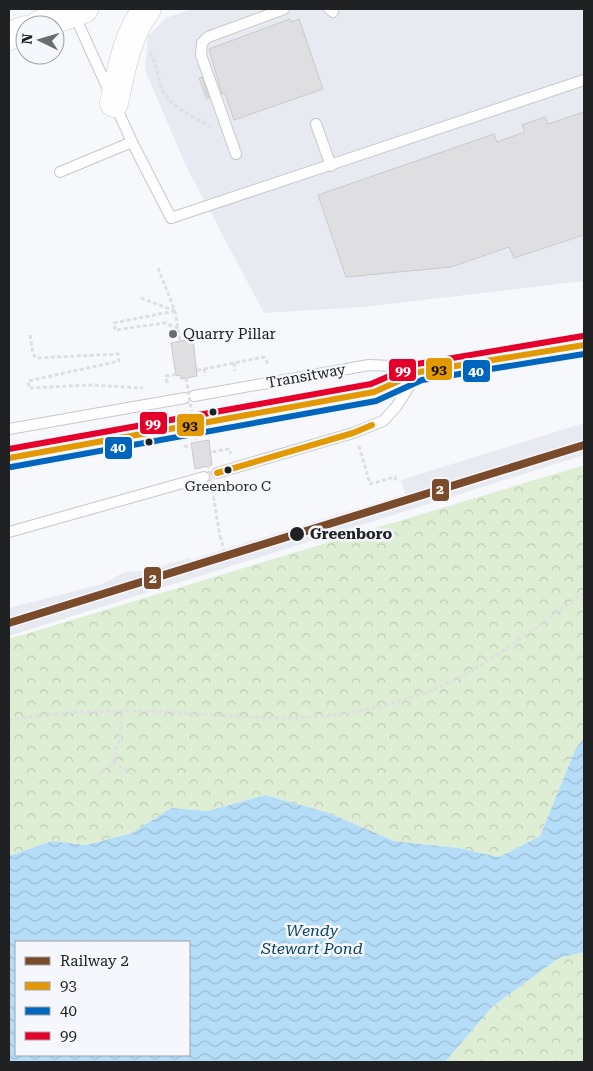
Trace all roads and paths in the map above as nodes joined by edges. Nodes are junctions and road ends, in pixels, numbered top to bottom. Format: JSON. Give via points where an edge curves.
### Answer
{"nodes":[{"id":1,"x":148,"y":9,"type":"edge"},
{"id":2,"x":284,"y":9,"type":"edge"},
{"id":3,"x":78,"y":11,"type":"edge"},
{"id":4,"x":65,"y":16,"type":"edge"},
{"id":5,"x":146,"y":47,"type":"dead end"},
{"id":6,"x":584,"y":80,"type":"edge"},
{"id":7,"x":114,"y":102,"type":"junction"},
{"id":8,"x":316,"y":124,"type":"dead end"},
{"id":9,"x":132,"y":142,"type":"junction"},
{"id":10,"x":236,"y":154,"type":"joint"},
{"id":11,"x":331,"y":166,"type":"junction"},
{"id":12,"x":60,"y":172,"type":"dead end"},
{"id":13,"x":158,"y":268,"type":"dead end"},
{"id":14,"x":140,"y":298,"type":"dead end"},
{"id":15,"x":175,"y":311,"type":"junction"},
{"id":16,"x":179,"y":329,"type":"junction"},
{"id":17,"x":30,"y":335,"type":"dead end"},
{"id":18,"x":584,"y":345,"type":"edge"},
{"id":19,"x":234,"y":363,"type":"junction"},
{"id":20,"x":268,"y":364,"type":"dead end"},
{"id":21,"x":204,"y":369,"type":"junction"},
{"id":22,"x":234,"y":371,"type":"dead end"},
{"id":23,"x":186,"y":372,"type":"junction"},
{"id":24,"x":419,"y":372,"type":"junction"},
{"id":25,"x":205,"y":376,"type":"dead end"},
{"id":26,"x":167,"y":383,"type":"dead end"},
{"id":27,"x":143,"y":388,"type":"dead end"},
{"id":28,"x":9,"y":429,"type":"edge"},
{"id":29,"x":184,"y":446,"type":"dead end"},
{"id":30,"x":359,"y":446,"type":"dead end"},
{"id":31,"x":198,"y":449,"type":"junction"},
{"id":32,"x":206,"y":453,"type":"junction"},
{"id":33,"x":232,"y":457,"type":"dead end"},
{"id":34,"x":9,"y":458,"type":"edge"},
{"id":35,"x":217,"y":474,"type":"dead end"},
{"id":36,"x":204,"y":477,"type":"dead end"},
{"id":37,"x":396,"y":481,"type":"dead end"},
{"id":38,"x":9,"y":532,"type":"edge"},
{"id":39,"x":224,"y":550,"type":"dead end"},
{"id":40,"x":584,"y":592,"type":"edge"},
{"id":41,"x":122,"y":711,"type":"junction"},
{"id":42,"x":9,"y":720,"type":"edge"},
{"id":43,"x":113,"y":762,"type":"junction"},
{"id":44,"x":132,"y":774,"type":"dead end"},
{"id":45,"x":98,"y":775,"type":"dead end"}],
"edges":[{"from":1,"to":7,"type":"main road","via":[[139,20],[132,39]]},
{"from":2,"to":10,"type":"lane","via":[[208,37],[202,43],[201,55]]},
{"from":3,"to":4,"type":"main road"},
{"from":3,"to":7,"type":"lane"},
{"from":5,"to":10,"type":"path","via":[[154,60],[161,88],[176,106],[218,130]]},
{"from":6,"to":11,"type":"lane"},
{"from":7,"to":9,"type":"lane"},
{"from":8,"to":11,"type":"lane"},
{"from":9,"to":11,"type":"lane","via":[[171,218]]},
{"from":9,"to":12,"type":"lane"},
{"from":13,"to":15,"type":"path"},
{"from":14,"to":15,"type":"path"},
{"from":15,"to":16,"type":"path"},
{"from":15,"to":16,"type":"path","via":[[114,323],[115,330],[164,323]]},
{"from":16,"to":23,"type":"path"},
{"from":17,"to":27,"type":"path","via":[[36,358],[118,354],[119,361],[28,381],[28,388],[90,385]]},
{"from":18,"to":24,"type":"lane","name":"Transitway"},
{"from":19,"to":20,"type":"path","via":[[264,357]]},
{"from":19,"to":21,"type":"path"},
{"from":19,"to":22,"type":"path"},
{"from":21,"to":23,"type":"path"},
{"from":21,"to":25,"type":"path"},
{"from":23,"to":26,"type":"path","via":[[166,376]]},
{"from":23,"to":31,"type":"path","bridge":true},
{"from":24,"to":28,"type":"lane","name":"Transitway","via":[[369,365]]},
{"from":24,"to":34,"type":"lane","name":"Transitway","via":[[374,392]]},
{"from":24,"to":35,"type":"lane","via":[[383,421]]},
{"from":29,"to":31,"type":"path"},
{"from":30,"to":37,"type":"path","via":[[370,484],[394,477]]},
{"from":31,"to":32,"type":"path","via":[[199,454]]},
{"from":32,"to":33,"type":"path","via":[[229,449]]},
{"from":32,"to":39,"type":"path","bridge":true},
{"from":36,"to":38,"type":"lane"},
{"from":40,"to":41,"type":"path","via":[[491,659],[416,696],[377,707],[340,715],[285,717]]},
{"from":41,"to":42,"type":"path","via":[[43,714]]},
{"from":41,"to":43,"type":"path"},
{"from":43,"to":44,"type":"path"},
{"from":43,"to":45,"type":"path"}]}
